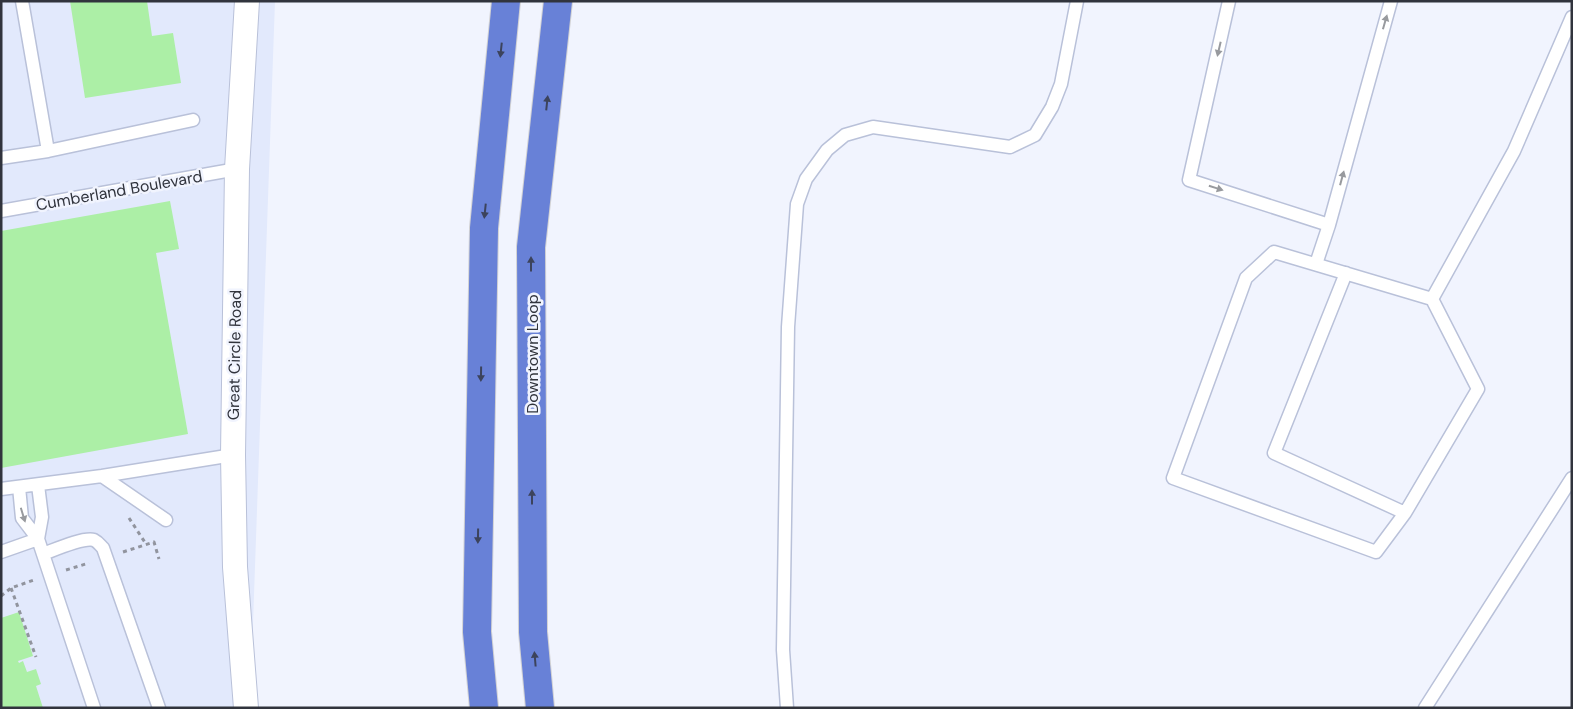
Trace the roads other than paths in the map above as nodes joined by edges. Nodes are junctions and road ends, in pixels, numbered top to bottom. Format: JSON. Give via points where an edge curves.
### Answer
{"nodes":[{"id":1,"x":22,"y":1,"type":"edge"},
{"id":2,"x":247,"y":1,"type":"edge"},
{"id":3,"x":506,"y":1,"type":"edge"},
{"id":4,"x":558,"y":1,"type":"edge"},
{"id":5,"x":1077,"y":1,"type":"edge"},
{"id":6,"x":1229,"y":1,"type":"edge"},
{"id":7,"x":1391,"y":1,"type":"edge"},
{"id":8,"x":1572,"y":17,"type":"edge"},
{"id":9,"x":193,"y":120,"type":"dead end"},
{"id":10,"x":48,"y":151,"type":"junction"},
{"id":11,"x":1,"y":158,"type":"edge"},
{"id":12,"x":237,"y":169,"type":"junction"},
{"id":13,"x":1,"y":211,"type":"edge"},
{"id":14,"x":1329,"y":225,"type":"junction"},
{"id":15,"x":1316,"y":264,"type":"junction"},
{"id":16,"x":1346,"y":273,"type":"junction"},
{"id":17,"x":1432,"y":299,"type":"junction"},
{"id":18,"x":233,"y":455,"type":"junction"},
{"id":19,"x":102,"y":476,"type":"junction"},
{"id":20,"x":1572,"y":478,"type":"edge"},
{"id":21,"x":38,"y":485,"type":"junction"},
{"id":22,"x":19,"y":487,"type":"junction"},
{"id":23,"x":1,"y":489,"type":"edge"},
{"id":24,"x":1405,"y":513,"type":"junction"},
{"id":25,"x":166,"y":520,"type":"dead end"},
{"id":26,"x":38,"y":539,"type":"junction"},
{"id":27,"x":1,"y":552,"type":"edge"},
{"id":28,"x":43,"y":554,"type":"junction"},
{"id":29,"x":94,"y":708,"type":"edge"},
{"id":30,"x":159,"y":708,"type":"edge"},
{"id":31,"x":246,"y":708,"type":"edge"},
{"id":32,"x":484,"y":708,"type":"edge"},
{"id":33,"x":540,"y":708,"type":"edge"},
{"id":34,"x":787,"y":708,"type":"edge"},
{"id":35,"x":1425,"y":708,"type":"edge"}],
"edges":[{"from":1,"to":10,"type":"lane"},
{"from":2,"to":12,"type":"street","name":"Great Circle Road"},
{"from":3,"to":32,"type":"highway","one_way":true,"via":[[484,228],[477,632]]},
{"from":33,"to":4,"type":"highway","name":"Downtown Loop","one_way":true,"via":[[533,632],[531,248]]},
{"from":5,"to":34,"type":"lane","via":[[1061,84],[1035,135],[1010,147],[872,127],[845,135],[827,150],[806,179],[797,204],[788,327],[784,650]]},
{"from":6,"to":14,"type":"lane","one_way":true,"via":[[1189,180]]},
{"from":14,"to":7,"type":"lane","one_way":true},
{"from":8,"to":17,"type":"lane","via":[[1514,152]]},
{"from":9,"to":10,"type":"lane"},
{"from":10,"to":11,"type":"lane"},
{"from":12,"to":13,"type":"lane","name":"Cumberland Boulevard"},
{"from":12,"to":18,"type":"street","name":"Great Circle Road"},
{"from":14,"to":15,"type":"lane"},
{"from":15,"to":16,"type":"lane"},
{"from":15,"to":24,"type":"lane","via":[[1274,252],[1246,278],[1173,478],[1376,552]]},
{"from":16,"to":17,"type":"lane"},
{"from":16,"to":24,"type":"lane","via":[[1274,453]]},
{"from":17,"to":24,"type":"lane","via":[[1478,389]]},
{"from":18,"to":19,"type":"lane"},
{"from":18,"to":31,"type":"street","name":"Great Circle Road","via":[[235,567]]},
{"from":19,"to":21,"type":"lane"},
{"from":19,"to":25,"type":"lane"},
{"from":20,"to":35,"type":"lane"},
{"from":21,"to":22,"type":"lane"},
{"from":21,"to":26,"type":"lane","via":[[42,517]]},
{"from":22,"to":23,"type":"lane"},
{"from":22,"to":26,"type":"lane","one_way":true,"via":[[22,518]]},
{"from":26,"to":27,"type":"lane"},
{"from":26,"to":28,"type":"lane"},
{"from":28,"to":29,"type":"lane"},
{"from":28,"to":30,"type":"lane","via":[[85,540],[98,542],[107,557]]}]}
